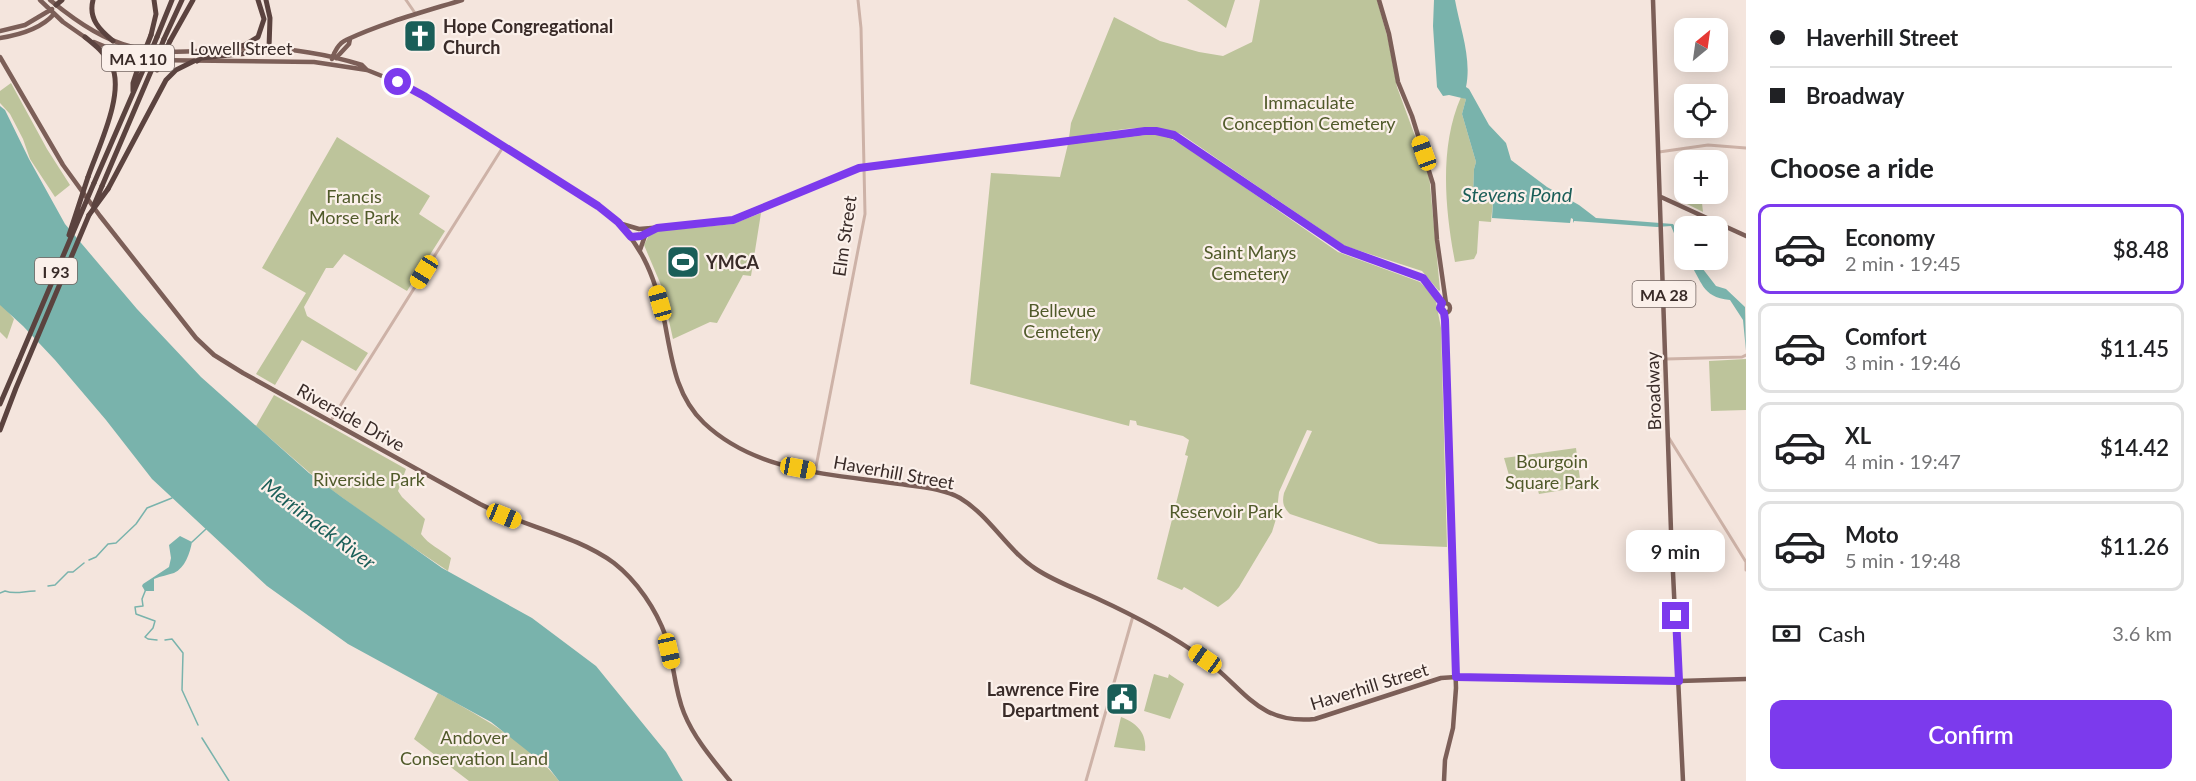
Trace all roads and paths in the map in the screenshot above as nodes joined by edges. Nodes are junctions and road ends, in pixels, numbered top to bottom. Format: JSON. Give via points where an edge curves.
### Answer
{"nodes":[{"id":1,"x":40,"y":0,"type":"edge"},
{"id":2,"x":50,"y":0,"type":"edge"},
{"id":3,"x":62,"y":0,"type":"edge"},
{"id":4,"x":93,"y":0,"type":"edge"},
{"id":5,"x":154,"y":0,"type":"edge"},
{"id":6,"x":172,"y":0,"type":"edge"},
{"id":7,"x":182,"y":0,"type":"edge"},
{"id":8,"x":193,"y":0,"type":"edge"},
{"id":9,"x":258,"y":0,"type":"edge"},
{"id":10,"x":266,"y":0,"type":"edge"},
{"id":11,"x":406,"y":0,"type":"edge"},
{"id":12,"x":462,"y":0,"type":"edge"},
{"id":13,"x":858,"y":0,"type":"edge"},
{"id":14,"x":1379,"y":0,"type":"edge"},
{"id":15,"x":1653,"y":0,"type":"edge"},
{"id":16,"x":56,"y":5,"type":"junction"},
{"id":17,"x":52,"y":12,"type":"junction"},
{"id":18,"x":416,"y":15,"type":"junction"},
{"id":19,"x":0,"y":31,"type":"edge"},
{"id":20,"x":154,"y":36,"type":"junction"},
{"id":21,"x":85,"y":37,"type":"junction"},
{"id":22,"x":0,"y":38,"type":"edge"},
{"id":23,"x":167,"y":40,"type":"junction"},
{"id":24,"x":113,"y":41,"type":"junction"},
{"id":25,"x":269,"y":48,"type":"junction"},
{"id":26,"x":225,"y":50,"type":"junction"},
{"id":27,"x":0,"y":57,"type":"edge"},
{"id":28,"x":335,"y":57,"type":"junction"},
{"id":29,"x":196,"y":61,"type":"junction"},
{"id":30,"x":332,"y":64,"type":"junction"},
{"id":31,"x":367,"y":70,"type":"junction"},
{"id":32,"x":503,"y":146,"type":"junction"},
{"id":33,"x":1746,"y":148,"type":"edge"},
{"id":34,"x":1659,"y":152,"type":"junction"},
{"id":35,"x":864,"y":168,"type":"junction"},
{"id":36,"x":105,"y":188,"type":"junction"},
{"id":37,"x":1661,"y":197,"type":"junction"},
{"id":38,"x":619,"y":223,"type":"junction"},
{"id":39,"x":657,"y":228,"type":"junction"},
{"id":40,"x":639,"y":229,"type":"junction"},
{"id":41,"x":646,"y":233,"type":"junction"},
{"id":42,"x":1746,"y":236,"type":"edge"},
{"id":43,"x":631,"y":237,"type":"junction"},
{"id":44,"x":65,"y":250,"type":"junction"},
{"id":45,"x":640,"y":250,"type":"junction"},
{"id":46,"x":1444,"y":303,"type":"junction"},
{"id":47,"x":1744,"y":356,"type":"edge"},
{"id":48,"x":1666,"y":359,"type":"junction"},
{"id":49,"x":0,"y":405,"type":"edge"},
{"id":50,"x":330,"y":422,"type":"junction"},
{"id":51,"x":0,"y":430,"type":"edge"},
{"id":52,"x":1668,"y":437,"type":"junction"},
{"id":53,"x":815,"y":472,"type":"junction"},
{"id":54,"x":1746,"y":562,"type":"edge"},
{"id":55,"x":1746,"y":570,"type":"edge"},
{"id":56,"x":1133,"y":616,"type":"junction"},
{"id":57,"x":1456,"y":677,"type":"junction"},
{"id":58,"x":1746,"y":680,"type":"edge"},
{"id":59,"x":1679,"y":681,"type":"junction"},
{"id":60,"x":730,"y":781,"type":"edge"},
{"id":61,"x":1086,"y":781,"type":"edge"},
{"id":62,"x":1444,"y":781,"type":"edge"},
{"id":63,"x":1683,"y":781,"type":"edge"}],
"edges":[{"from":1,"to":17,"type":"main road","name":"Lowell Street"},
{"from":2,"to":16,"type":"main road","name":"Lowell Street"},
{"from":3,"to":16,"type":"highway"},
{"from":4,"to":24,"type":"highway","via":[[95,22]]},
{"from":5,"to":20,"type":"highway"},
{"from":6,"to":20,"type":"highway","number":"I 93"},
{"from":7,"to":23,"type":"highway"},
{"from":8,"to":23,"type":"highway"},
{"from":9,"to":26,"type":"highway","via":[[264,19],[258,37]]},
{"from":10,"to":25,"type":"highway"},
{"from":11,"to":18,"type":"street"},
{"from":12,"to":18,"type":"main road"},
{"from":13,"to":35,"type":"street","name":"Elm Street"},
{"from":14,"to":46,"type":"main road","via":[[1398,82],[1433,184]]},
{"from":15,"to":34,"type":"main road","name":"Broadway","number":"MA 28"},
{"from":16,"to":17,"type":"main road"},
{"from":16,"to":24,"type":"main road","name":"Lowell Street","number":"MA 110"},
{"from":17,"to":19,"type":"main road"},
{"from":17,"to":21,"type":"main road","name":"Lowell Street","number":"MA 110"},
{"from":17,"to":22,"type":"main road","via":[[49,20],[31,29]]},
{"from":18,"to":28,"type":"main road","via":[[342,43]]},
{"from":20,"to":44,"type":"highway","number":"I 93","bridge":true},
{"from":21,"to":29,"type":"main road","name":"Lowell Street","number":"MA 110","via":[[107,49],[143,59]]},
{"from":21,"to":44,"type":"highway","bridge":true,"via":[[106,56],[116,82],[114,102]]},
{"from":23,"to":36,"type":"highway","bridge":true,"via":[[143,89]]},
{"from":24,"to":26,"type":"main road","name":"Lowell Street","number":"MA 110","via":[[135,49],[167,53]]},
{"from":25,"to":26,"type":"main road","name":"Lowell Street","number":"MA 110"},
{"from":25,"to":28,"type":"main road","name":"Lowell Street","number":"MA 110"},
{"from":25,"to":29,"type":"highway","via":[[262,53]]},
{"from":27,"to":50,"type":"main road","name":"Riverside Drive","via":[[73,181],[196,338],[231,366]]},
{"from":28,"to":30,"type":"main road"},
{"from":28,"to":31,"type":"main road","name":"Haverhill Street","number":"MA 110"},
{"from":29,"to":30,"type":"main road","name":"Lowell Street","number":"MA 110"},
{"from":29,"to":36,"type":"highway","via":[[176,70],[166,80]]},
{"from":30,"to":31,"type":"main road","name":"Haverhill Street","number":"MA 110"},
{"from":31,"to":32,"type":"main road","name":"Haverhill Street","number":"MA 110","via":[[424,96]]},
{"from":32,"to":38,"type":"main road","name":"Haverhill Street","number":"MA 110"},
{"from":32,"to":50,"type":"street"},
{"from":33,"to":34,"type":"street","via":[[1698,146]]},
{"from":34,"to":37,"type":"main road","name":"Broadway","number":"MA 28"},
{"from":35,"to":39,"type":"main road","via":[[733,220]]},
{"from":35,"to":46,"type":"main road","via":[[1145,131],[1166,133],[1343,249],[1423,278]]},
{"from":35,"to":53,"type":"street","name":"Elm Street","via":[[865,214]]},
{"from":36,"to":51,"type":"highway","number":"I 93","bridge":true,"via":[[89,215]]},
{"from":37,"to":42,"type":"main road"},
{"from":37,"to":48,"type":"main road","name":"Broadway","number":"MA 28"},
{"from":38,"to":40,"type":"main road"},
{"from":38,"to":43,"type":"main road","name":"Haverhill Street","number":"MA 110"},
{"from":39,"to":40,"type":"main road"},
{"from":39,"to":41,"type":"main road"},
{"from":40,"to":43,"type":"main road"},
{"from":41,"to":43,"type":"main road"},
{"from":41,"to":45,"type":"main road"},
{"from":43,"to":45,"type":"main road","name":"Haverhill Street","number":"MA 110"},
{"from":44,"to":49,"type":"highway","number":"I 93","bridge":true},
{"from":45,"to":53,"type":"main road","name":"Haverhill Street","number":"MA 110","via":[[657,292],[678,382],[692,410],[715,432],[758,458]]},
{"from":46,"to":57,"type":"main road","via":[[1440,309],[1444,313]]},
{"from":47,"to":48,"type":"street"},
{"from":48,"to":52,"type":"main road","name":"Broadway","number":"MA 28"},
{"from":50,"to":60,"type":"main road","name":"Riverside Drive","via":[[493,511],[586,547],[618,567],[656,615],[666,637],[685,716]]},
{"from":52,"to":54,"type":"street"},
{"from":52,"to":59,"type":"main road","name":"Broadway","number":"MA 28"},
{"from":53,"to":56,"type":"main road","name":"Haverhill Street","number":"MA 110","via":[[958,497],[1035,568]]},
{"from":54,"to":55,"type":"street"},
{"from":56,"to":57,"type":"main road","name":"Haverhill Street","number":"MA 110","via":[[1220,670],[1260,708],[1284,718],[1315,719],[1441,678]]},
{"from":56,"to":61,"type":"street"},
{"from":57,"to":59,"type":"main road","name":"Haverhill Street","number":"MA 110"},
{"from":57,"to":62,"type":"main road","via":[[1454,721]]},
{"from":58,"to":59,"type":"main road","name":"Haverhill Street","number":"MA 110"},
{"from":59,"to":63,"type":"main road","name":"Broadway","number":"MA 28"}]}
